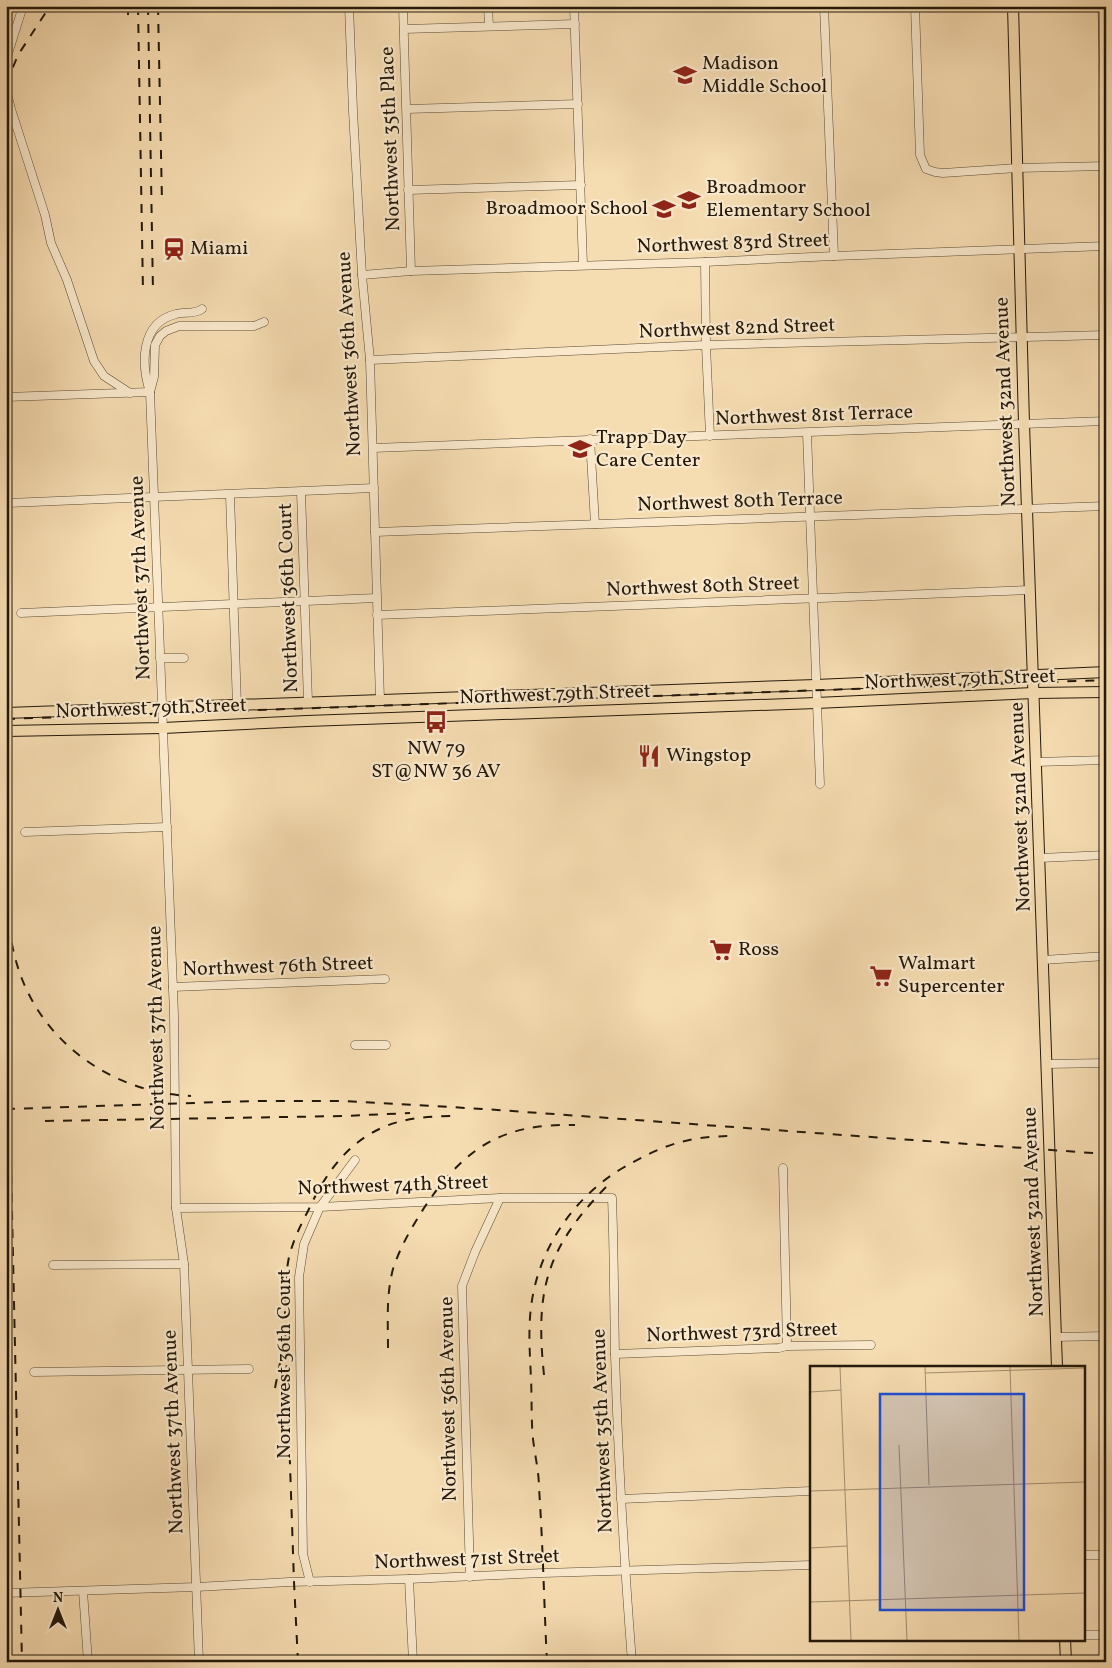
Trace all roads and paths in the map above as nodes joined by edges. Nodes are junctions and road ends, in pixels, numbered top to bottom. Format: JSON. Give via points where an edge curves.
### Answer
{"nodes":[{"id":1,"x":23,"y":6,"type":"edge"},
{"id":2,"x":349,"y":6,"type":"edge"},
{"id":3,"x":403,"y":6,"type":"edge"},
{"id":4,"x":488,"y":6,"type":"edge"},
{"id":5,"x":574,"y":6,"type":"edge"},
{"id":6,"x":824,"y":6,"type":"edge"},
{"id":7,"x":915,"y":6,"type":"edge"},
{"id":8,"x":1012,"y":6,"type":"edge"},
{"id":9,"x":1102,"y":6,"type":"edge"},
{"id":10,"x":575,"y":24,"type":"junction"},
{"id":11,"x":489,"y":26,"type":"junction"},
{"id":12,"x":404,"y":29,"type":"junction"},
{"id":13,"x":6,"y":60,"type":"edge"},
{"id":14,"x":6,"y":89,"type":"edge"},
{"id":15,"x":578,"y":104,"type":"junction"},
{"id":16,"x":407,"y":109,"type":"junction"},
{"id":17,"x":1106,"y":124,"type":"edge"},
{"id":18,"x":1106,"y":166,"type":"edge"},
{"id":19,"x":1017,"y":168,"type":"junction"},
{"id":20,"x":581,"y":185,"type":"junction"},
{"id":21,"x":408,"y":190,"type":"junction"},
{"id":22,"x":1106,"y":246,"type":"edge"},
{"id":23,"x":1019,"y":250,"type":"junction"},
{"id":24,"x":834,"y":256,"type":"junction"},
{"id":25,"x":705,"y":262,"type":"junction"},
{"id":26,"x":583,"y":266,"type":"junction"},
{"id":27,"x":411,"y":270,"type":"junction"},
{"id":28,"x":362,"y":275,"type":"junction"},
{"id":29,"x":202,"y":309,"type":"dead end"},
{"id":30,"x":264,"y":322,"type":"dead end"},
{"id":31,"x":1106,"y":334,"type":"edge"},
{"id":32,"x":1022,"y":337,"type":"junction"},
{"id":33,"x":706,"y":345,"type":"junction"},
{"id":34,"x":370,"y":360,"type":"junction"},
{"id":35,"x":150,"y":392,"type":"junction"},
{"id":36,"x":130,"y":393,"type":"junction"},
{"id":37,"x":6,"y":397,"type":"edge"},
{"id":38,"x":1106,"y":421,"type":"edge"},
{"id":39,"x":1024,"y":424,"type":"junction"},
{"id":40,"x":807,"y":433,"type":"junction"},
{"id":41,"x":710,"y":436,"type":"junction"},
{"id":42,"x":590,"y":439,"type":"junction"},
{"id":43,"x":373,"y":448,"type":"junction"},
{"id":44,"x":374,"y":488,"type":"junction"},
{"id":45,"x":301,"y":492,"type":"junction"},
{"id":46,"x":230,"y":495,"type":"junction"},
{"id":47,"x":154,"y":498,"type":"junction"},
{"id":48,"x":8,"y":503,"type":"dead end"},
{"id":49,"x":1106,"y":506,"type":"edge"},
{"id":50,"x":1027,"y":507,"type":"junction"},
{"id":51,"x":810,"y":516,"type":"junction"},
{"id":52,"x":595,"y":524,"type":"junction"},
{"id":53,"x":375,"y":532,"type":"junction"},
{"id":54,"x":1030,"y":590,"type":"junction"},
{"id":55,"x":376,"y":598,"type":"junction"},
{"id":56,"x":813,"y":600,"type":"junction"},
{"id":57,"x":306,"y":602,"type":"junction"},
{"id":58,"x":232,"y":605,"type":"junction"},
{"id":59,"x":158,"y":607,"type":"junction"},
{"id":60,"x":21,"y":613,"type":"dead end"},
{"id":61,"x":377,"y":615,"type":"junction"},
{"id":62,"x":160,"y":658,"type":"junction"},
{"id":63,"x":184,"y":658,"type":"dead end"},
{"id":64,"x":1106,"y":672,"type":"edge"},
{"id":65,"x":1034,"y":675,"type":"junction"},
{"id":66,"x":816,"y":685,"type":"junction"},
{"id":67,"x":1106,"y":692,"type":"edge"},
{"id":68,"x":1034,"y":693,"type":"junction"},
{"id":69,"x":380,"y":700,"type":"junction"},
{"id":70,"x":308,"y":702,"type":"junction"},
{"id":71,"x":816,"y":703,"type":"junction"},
{"id":72,"x":237,"y":706,"type":"junction"},
{"id":73,"x":162,"y":708,"type":"junction"},
{"id":74,"x":6,"y":713,"type":"edge"},
{"id":75,"x":163,"y":728,"type":"junction"},
{"id":76,"x":6,"y":731,"type":"edge"},
{"id":77,"x":1106,"y":760,"type":"edge"},
{"id":78,"x":1036,"y":762,"type":"junction"},
{"id":79,"x":820,"y":784,"type":"dead end"},
{"id":80,"x":167,"y":827,"type":"junction"},
{"id":81,"x":25,"y":832,"type":"dead end"},
{"id":82,"x":1106,"y":855,"type":"edge"},
{"id":83,"x":1040,"y":858,"type":"junction"},
{"id":84,"x":1106,"y":956,"type":"edge"},
{"id":85,"x":1043,"y":960,"type":"junction"},
{"id":86,"x":385,"y":979,"type":"dead end"},
{"id":87,"x":173,"y":987,"type":"junction"},
{"id":88,"x":355,"y":1045,"type":"dead end"},
{"id":89,"x":386,"y":1045,"type":"dead end"},
{"id":90,"x":1106,"y":1063,"type":"edge"},
{"id":91,"x":1047,"y":1064,"type":"junction"},
{"id":92,"x":355,"y":1160,"type":"dead end"},
{"id":93,"x":783,"y":1168,"type":"dead end"},
{"id":94,"x":500,"y":1198,"type":"junction"},
{"id":95,"x":612,"y":1198,"type":"joint"},
{"id":96,"x":320,"y":1206,"type":"junction"},
{"id":97,"x":176,"y":1208,"type":"junction"},
{"id":98,"x":184,"y":1264,"type":"junction"},
{"id":99,"x":53,"y":1265,"type":"dead end"},
{"id":100,"x":1106,"y":1336,"type":"edge"},
{"id":101,"x":1056,"y":1337,"type":"junction"},
{"id":102,"x":871,"y":1345,"type":"dead end"},
{"id":103,"x":787,"y":1346,"type":"junction"},
{"id":104,"x":615,"y":1354,"type":"junction"},
{"id":105,"x":1057,"y":1366,"type":"edge"},
{"id":106,"x":188,"y":1369,"type":"junction"},
{"id":107,"x":249,"y":1369,"type":"dead end"},
{"id":108,"x":34,"y":1372,"type":"dead end"},
{"id":109,"x":810,"y":1491,"type":"edge"},
{"id":110,"x":621,"y":1499,"type":"junction"},
{"id":111,"x":1084,"y":1555,"type":"edge"},
{"id":112,"x":1106,"y":1555,"type":"edge"},
{"id":113,"x":810,"y":1565,"type":"edge"},
{"id":114,"x":625,"y":1571,"type":"junction"},
{"id":115,"x":470,"y":1577,"type":"junction"},
{"id":116,"x":409,"y":1579,"type":"junction"},
{"id":117,"x":310,"y":1582,"type":"junction"},
{"id":118,"x":196,"y":1587,"type":"junction"},
{"id":119,"x":83,"y":1591,"type":"junction"},
{"id":120,"x":6,"y":1593,"type":"edge"},
{"id":121,"x":1084,"y":1635,"type":"edge"},
{"id":122,"x":1106,"y":1635,"type":"edge"},
{"id":123,"x":1065,"y":1640,"type":"edge"},
{"id":124,"x":88,"y":1662,"type":"edge"},
{"id":125,"x":199,"y":1662,"type":"edge"},
{"id":126,"x":414,"y":1662,"type":"edge"},
{"id":127,"x":632,"y":1662,"type":"edge"},
{"id":128,"x":1066,"y":1662,"type":"edge"}],
"edges":[{"from":1,"to":13,"type":"street"},
{"from":2,"to":28,"type":"street","name":"Northwest 36th Avenue"},
{"from":3,"to":12,"type":"street","name":"Northwest 35th Place"},
{"from":4,"to":11,"type":"street"},
{"from":5,"to":10,"type":"street"},
{"from":6,"to":24,"type":"street"},
{"from":7,"to":19,"type":"street","via":[[920,155],[926,169],[943,172]]},
{"from":8,"to":19,"type":"main road","name":"Northwest 32nd Avenue"},
{"from":9,"to":17,"type":"street"},
{"from":10,"to":11,"type":"street"},
{"from":10,"to":15,"type":"street"},
{"from":11,"to":12,"type":"street"},
{"from":12,"to":16,"type":"street","name":"Northwest 35th Place"},
{"from":14,"to":36,"type":"street","via":[[51,243],[94,361],[104,376]]},
{"from":15,"to":16,"type":"street"},
{"from":15,"to":20,"type":"street"},
{"from":16,"to":21,"type":"street","name":"Northwest 35th Place"},
{"from":18,"to":19,"type":"street"},
{"from":19,"to":23,"type":"main road","name":"Northwest 32nd Avenue"},
{"from":20,"to":21,"type":"street"},
{"from":20,"to":26,"type":"street"},
{"from":21,"to":27,"type":"street","name":"Northwest 35th Place"},
{"from":22,"to":23,"type":"street","name":"Northwest 83rd Street"},
{"from":23,"to":24,"type":"street","name":"Northwest 83rd Street"},
{"from":23,"to":32,"type":"main road","name":"Northwest 32nd Avenue"},
{"from":24,"to":25,"type":"street","name":"Northwest 83rd Street"},
{"from":25,"to":26,"type":"street","name":"Northwest 83rd Street"},
{"from":25,"to":33,"type":"street"},
{"from":26,"to":27,"type":"street","name":"Northwest 83rd Street"},
{"from":27,"to":28,"type":"street","name":"Northwest 83rd Street"},
{"from":28,"to":34,"type":"street","name":"Northwest 36th Avenue"},
{"from":29,"to":35,"type":"street","name":"Northwest 37th Avenue","via":[[171,316],[152,332],[146,342],[145,353],[145,377]]},
{"from":30,"to":35,"type":"street","name":"Northwest 37th Avenue","via":[[254,326],[179,326],[166,331],[155,345]]},
{"from":31,"to":32,"type":"street","name":"Northwest 82nd Street"},
{"from":32,"to":33,"type":"street","name":"Northwest 82nd Street"},
{"from":32,"to":39,"type":"main road","name":"Northwest 32nd Avenue"},
{"from":33,"to":34,"type":"street","name":"Northwest 82nd Street"},
{"from":33,"to":41,"type":"street"},
{"from":34,"to":43,"type":"street","name":"Northwest 36th Avenue"},
{"from":35,"to":36,"type":"street"},
{"from":35,"to":47,"type":"street","name":"Northwest 37th Avenue"},
{"from":36,"to":37,"type":"street"},
{"from":38,"to":39,"type":"street","name":"Northwest 81st Terrace"},
{"from":39,"to":40,"type":"street","name":"Northwest 81st Terrace"},
{"from":39,"to":50,"type":"main road","name":"Northwest 32nd Avenue"},
{"from":40,"to":41,"type":"street","name":"Northwest 81st Terrace"},
{"from":40,"to":51,"type":"street"},
{"from":41,"to":42,"type":"street","name":"Northwest 81st Terrace"},
{"from":42,"to":43,"type":"street","name":"Northwest 81st Terrace"},
{"from":42,"to":52,"type":"street"},
{"from":43,"to":44,"type":"street","name":"Northwest 36th Avenue"},
{"from":44,"to":45,"type":"street"},
{"from":44,"to":53,"type":"street","name":"Northwest 36th Avenue"},
{"from":45,"to":46,"type":"street"},
{"from":45,"to":57,"type":"street","name":"Northwest 36th Court"},
{"from":46,"to":47,"type":"street"},
{"from":46,"to":58,"type":"street"},
{"from":47,"to":48,"type":"street"},
{"from":47,"to":59,"type":"street","name":"Northwest 37th Avenue"},
{"from":49,"to":50,"type":"street","name":"Northwest 80th Terrace"},
{"from":50,"to":51,"type":"street","name":"Northwest 80th Terrace"},
{"from":50,"to":54,"type":"main road","name":"Northwest 32nd Avenue"},
{"from":51,"to":52,"type":"street","name":"Northwest 80th Terrace"},
{"from":51,"to":56,"type":"street"},
{"from":52,"to":53,"type":"street","name":"Northwest 80th Terrace"},
{"from":53,"to":55,"type":"street","name":"Northwest 36th Avenue"},
{"from":54,"to":56,"type":"street","name":"Northwest 80th Street"},
{"from":54,"to":65,"type":"main road","name":"Northwest 32nd Avenue"},
{"from":55,"to":57,"type":"street"},
{"from":55,"to":61,"type":"street","name":"Northwest 36th Avenue"},
{"from":56,"to":61,"type":"street","name":"Northwest 80th Street"},
{"from":56,"to":66,"type":"street"},
{"from":57,"to":58,"type":"street"},
{"from":57,"to":70,"type":"street","name":"Northwest 36th Court"},
{"from":58,"to":59,"type":"street"},
{"from":58,"to":72,"type":"street"},
{"from":59,"to":60,"type":"street"},
{"from":59,"to":62,"type":"street","name":"Northwest 37th Avenue"},
{"from":61,"to":69,"type":"street","name":"Northwest 36th Avenue"},
{"from":62,"to":63,"type":"street"},
{"from":62,"to":73,"type":"street","name":"Northwest 37th Avenue"},
{"from":64,"to":65,"type":"main road","name":"Northwest 79th Street"},
{"from":65,"to":66,"type":"main road","name":"Northwest 79th Street"},
{"from":65,"to":68,"type":"main road","name":"Northwest 32nd Avenue"},
{"from":66,"to":69,"type":"main road","name":"Northwest 79th Street"},
{"from":66,"to":71,"type":"street"},
{"from":67,"to":68,"type":"main road","name":"Northwest 79th Street"},
{"from":68,"to":71,"type":"main road","name":"Northwest 79th Street"},
{"from":68,"to":78,"type":"main road","name":"Northwest 32nd Avenue"},
{"from":69,"to":70,"type":"main road","name":"Northwest 79th Street"},
{"from":70,"to":72,"type":"main road","name":"Northwest 79th Street"},
{"from":71,"to":75,"type":"main road","name":"Northwest 79th Street"},
{"from":71,"to":79,"type":"street"},
{"from":72,"to":73,"type":"main road","name":"Northwest 79th Street"},
{"from":73,"to":74,"type":"main road","name":"Northwest 79th Street"},
{"from":73,"to":75,"type":"street","name":"Northwest 37th Avenue"},
{"from":75,"to":76,"type":"main road","name":"Northwest 79th Street"},
{"from":75,"to":80,"type":"street","name":"Northwest 37th Avenue"},
{"from":77,"to":78,"type":"street"},
{"from":78,"to":83,"type":"main road","name":"Northwest 32nd Avenue"},
{"from":80,"to":81,"type":"street"},
{"from":80,"to":87,"type":"street","name":"Northwest 37th Avenue"},
{"from":82,"to":83,"type":"street"},
{"from":83,"to":85,"type":"main road","name":"Northwest 32nd Avenue"},
{"from":84,"to":85,"type":"street"},
{"from":85,"to":91,"type":"main road","name":"Northwest 32nd Avenue"},
{"from":86,"to":87,"type":"street","name":"Northwest 76th Street"},
{"from":87,"to":97,"type":"street","name":"Northwest 37th Avenue"},
{"from":88,"to":89,"type":"street"},
{"from":90,"to":91,"type":"street"},
{"from":91,"to":101,"type":"main road","name":"Northwest 32nd Avenue"},
{"from":92,"to":96,"type":"street","name":"Northwest 36th Court"},
{"from":93,"to":103,"type":"street"},
{"from":94,"to":95,"type":"street","name":"Northwest 74th Street"},
{"from":94,"to":96,"type":"street","name":"Northwest 74th Street"},
{"from":94,"to":115,"type":"street","name":"Northwest 36th Avenue","via":[[462,1286]]},
{"from":95,"to":104,"type":"street","name":"Northwest 35th Avenue"},
{"from":96,"to":97,"type":"street","name":"Northwest 74th Street"},
{"from":96,"to":117,"type":"street","name":"Northwest 36th Court","via":[[304,1244],[299,1277],[303,1554]]},
{"from":97,"to":98,"type":"street","name":"Northwest 37th Avenue"},
{"from":98,"to":99,"type":"street"},
{"from":98,"to":106,"type":"street","name":"Northwest 37th Avenue"},
{"from":100,"to":101,"type":"street"},
{"from":101,"to":105,"type":"main road","name":"Northwest 32nd Avenue"},
{"from":102,"to":103,"type":"street","name":"Northwest 73rd Street"},
{"from":103,"to":104,"type":"street","name":"Northwest 73rd Street"},
{"from":104,"to":110,"type":"street","name":"Northwest 35th Avenue"},
{"from":106,"to":107,"type":"street"},
{"from":106,"to":108,"type":"street"},
{"from":106,"to":118,"type":"street","name":"Northwest 37th Avenue"},
{"from":109,"to":110,"type":"street"},
{"from":110,"to":114,"type":"street","name":"Northwest 35th Avenue"},
{"from":111,"to":112,"type":"street"},
{"from":113,"to":114,"type":"street","name":"Northwest 71st Street"},
{"from":114,"to":115,"type":"street","name":"Northwest 71st Street"},
{"from":114,"to":127,"type":"street","name":"Northwest 35th Avenue"},
{"from":115,"to":116,"type":"street","name":"Northwest 71st Street"},
{"from":116,"to":117,"type":"street","name":"Northwest 71st Street"},
{"from":116,"to":126,"type":"street"},
{"from":117,"to":118,"type":"street","name":"Northwest 71st Street"},
{"from":118,"to":119,"type":"street","name":"Northwest 71st Street"},
{"from":118,"to":125,"type":"street","name":"Northwest 37th Avenue"},
{"from":119,"to":120,"type":"street","name":"Northwest 71st Street"},
{"from":119,"to":124,"type":"street"},
{"from":121,"to":122,"type":"street"},
{"from":123,"to":128,"type":"main road"}]}
